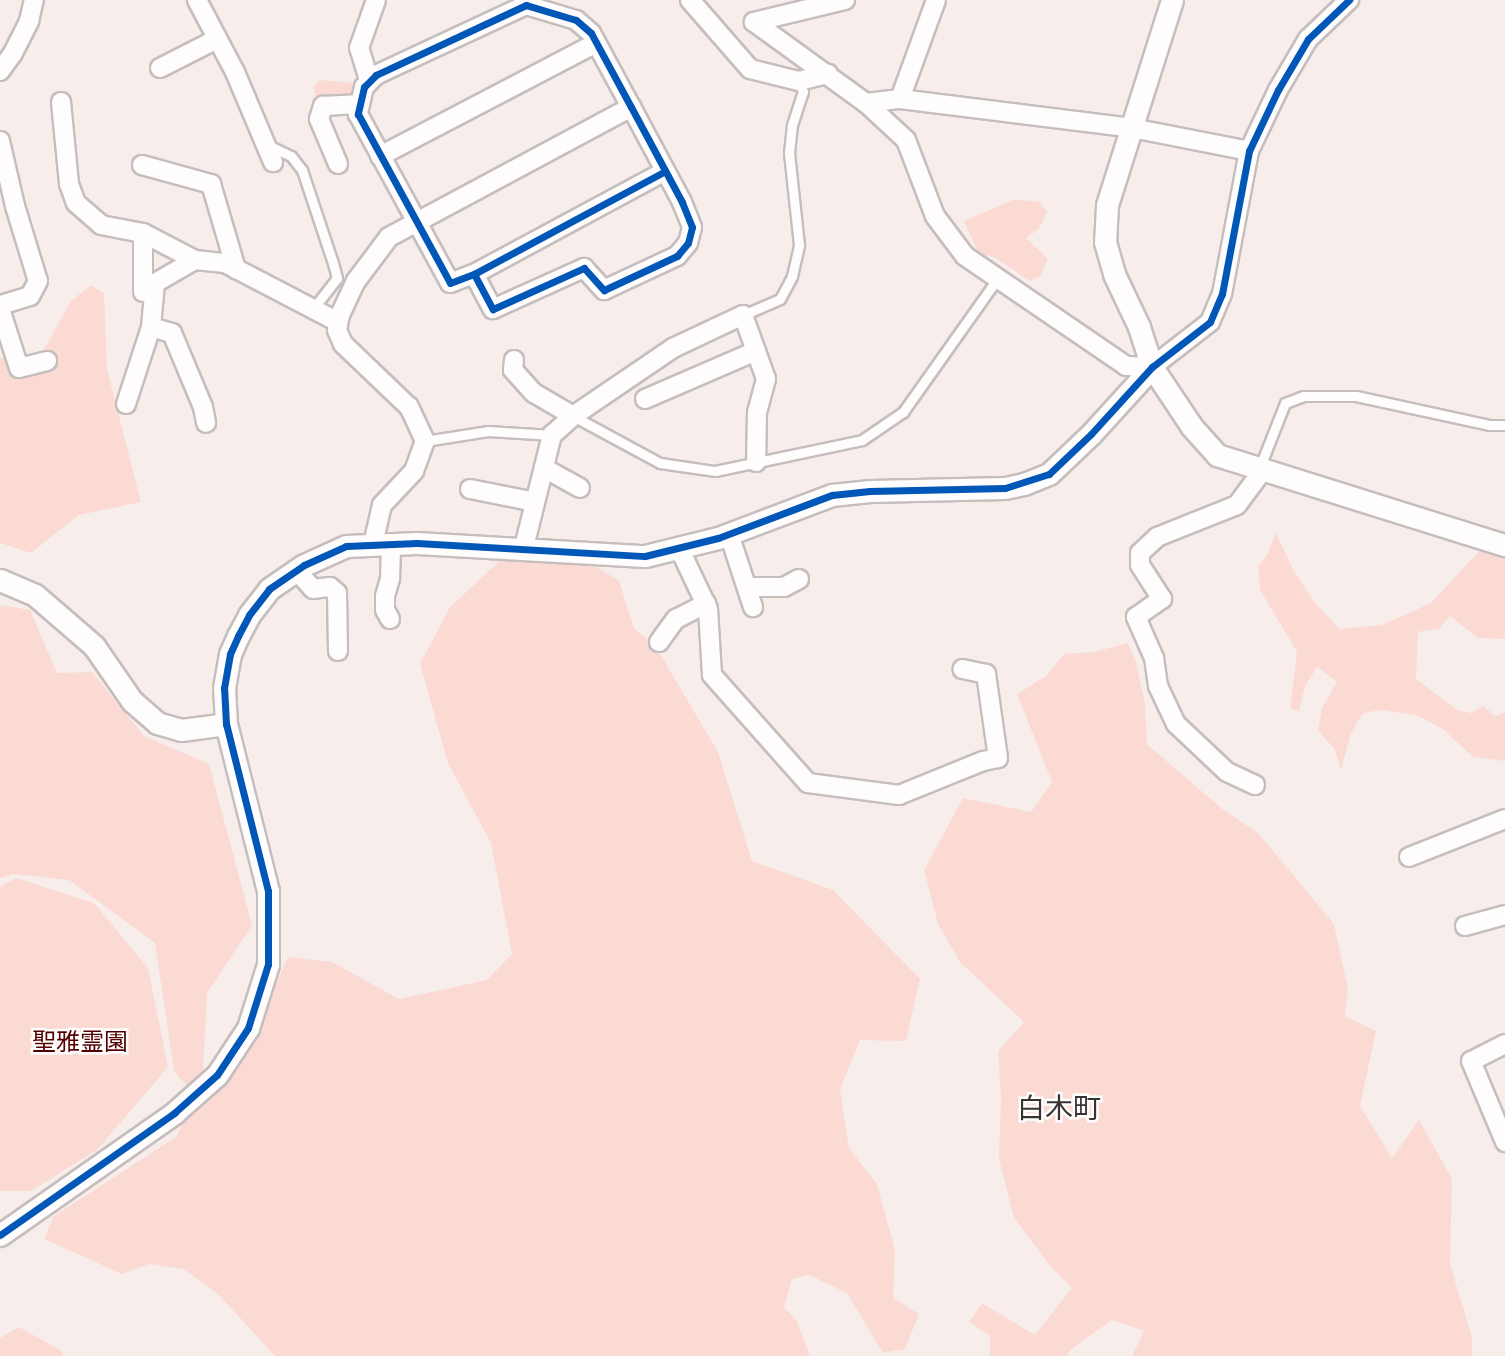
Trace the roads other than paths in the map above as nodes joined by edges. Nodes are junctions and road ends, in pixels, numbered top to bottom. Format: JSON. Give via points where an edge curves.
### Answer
{"nodes":[{"id":1,"x":34,"y":0,"type":"edge"},
{"id":2,"x":197,"y":0,"type":"edge"},
{"id":3,"x":376,"y":0,"type":"edge"},
{"id":4,"x":690,"y":0,"type":"edge"},
{"id":5,"x":845,"y":0,"type":"edge"},
{"id":6,"x":936,"y":0,"type":"edge"},
{"id":7,"x":1172,"y":0,"type":"edge"},
{"id":8,"x":1349,"y":0,"type":"edge"},
{"id":9,"x":217,"y":39,"type":"junction"},
{"id":10,"x":596,"y":43,"type":"junction"},
{"id":11,"x":160,"y":68,"type":"dead end"},
{"id":12,"x":0,"y":71,"type":"edge"},
{"id":13,"x":828,"y":74,"type":"junction"},
{"id":14,"x":369,"y":80,"type":"junction"},
{"id":15,"x":799,"y":81,"type":"junction"},
{"id":16,"x":900,"y":99,"type":"junction"},
{"id":17,"x":61,"y":102,"type":"dead end"},
{"id":18,"x":866,"y":103,"type":"junction"},
{"id":19,"x":360,"y":104,"type":"junction"},
{"id":20,"x":631,"y":107,"type":"junction"},
{"id":21,"x":1132,"y":128,"type":"junction"},
{"id":22,"x":0,"y":141,"type":"edge"},
{"id":23,"x":266,"y":144,"type":"junction"},
{"id":24,"x":1250,"y":150,"type":"junction"},
{"id":25,"x":380,"y":156,"type":"junction"},
{"id":26,"x":273,"y":162,"type":"dead end"},
{"id":27,"x":338,"y":164,"type":"dead end"},
{"id":28,"x":142,"y":165,"type":"dead end"},
{"id":29,"x":665,"y":171,"type":"junction"},
{"id":30,"x":416,"y":220,"type":"junction"},
{"id":31,"x":143,"y":233,"type":"junction"},
{"id":32,"x":195,"y":260,"type":"junction"},
{"id":33,"x":236,"y":269,"type":"junction"},
{"id":34,"x":474,"y":274,"type":"junction"},
{"id":35,"x":998,"y":278,"type":"junction"},
{"id":36,"x":143,"y":292,"type":"dead end"},
{"id":37,"x":0,"y":307,"type":"edge"},
{"id":38,"x":313,"y":309,"type":"junction"},
{"id":39,"x":743,"y":315,"type":"junction"},
{"id":40,"x":338,"y":323,"type":"junction"},
{"id":41,"x":151,"y":327,"type":"junction"},
{"id":42,"x":757,"y":351,"type":"junction"},
{"id":43,"x":514,"y":360,"type":"dead end"},
{"id":44,"x":47,"y":361,"type":"dead end"},
{"id":45,"x":1152,"y":367,"type":"junction"},
{"id":46,"x":645,"y":399,"type":"dead end"},
{"id":47,"x":126,"y":404,"type":"dead end"},
{"id":48,"x":573,"y":416,"type":"junction"},
{"id":49,"x":206,"y":423,"type":"dead end"},
{"id":50,"x":1505,"y":425,"type":"edge"},
{"id":51,"x":552,"y":435,"type":"junction"},
{"id":52,"x":425,"y":441,"type":"junction"},
{"id":53,"x":756,"y":462,"type":"junction"},
{"id":54,"x":544,"y":468,"type":"junction"},
{"id":55,"x":1261,"y":470,"type":"junction"},
{"id":56,"x":580,"y":488,"type":"dead end"},
{"id":57,"x":470,"y":489,"type":"dead end"},
{"id":58,"x":535,"y":502,"type":"junction"},
{"id":59,"x":729,"y":534,"type":"junction"},
{"id":60,"x":382,"y":544,"type":"junction"},
{"id":61,"x":1505,"y":545,"type":"edge"},
{"id":62,"x":680,"y":550,"type":"junction"},
{"id":63,"x":523,"y":551,"type":"junction"},
{"id":64,"x":296,"y":570,"type":"junction"},
{"id":65,"x":799,"y":579,"type":"dead end"},
{"id":66,"x":0,"y":580,"type":"edge"},
{"id":67,"x":747,"y":587,"type":"junction"},
{"id":68,"x":706,"y":604,"type":"junction"},
{"id":69,"x":753,"y":607,"type":"dead end"},
{"id":70,"x":390,"y":619,"type":"dead end"},
{"id":71,"x":659,"y":642,"type":"dead end"},
{"id":72,"x":338,"y":651,"type":"dead end"},
{"id":73,"x":964,"y":669,"type":"dead end"},
{"id":74,"x":226,"y":724,"type":"junction"},
{"id":75,"x":1255,"y":785,"type":"dead end"},
{"id":76,"x":1505,"y":819,"type":"edge"},
{"id":77,"x":1409,"y":857,"type":"dead end"},
{"id":78,"x":1505,"y":915,"type":"edge"},
{"id":79,"x":1465,"y":926,"type":"dead end"},
{"id":80,"x":1505,"y":1044,"type":"edge"},
{"id":81,"x":1504,"y":1134,"type":"edge"},
{"id":82,"x":2,"y":1229,"type":"edge"}],
"edges":[{"from":1,"to":12,"type":"street","via":[[18,43]]},
{"from":2,"to":9,"type":"street"},
{"from":3,"to":14,"type":"street","via":[[359,48]]},
{"from":4,"to":15,"type":"street","via":[[750,69]]},
{"from":5,"to":13,"type":"street","via":[[754,22]]},
{"from":6,"to":16,"type":"street"},
{"from":7,"to":21,"type":"street"},
{"from":8,"to":24,"type":"street","via":[[1308,39]]},
{"from":9,"to":11,"type":"street"},
{"from":9,"to":23,"type":"street"},
{"from":10,"to":14,"type":"street","via":[[576,20],[526,5]]},
{"from":10,"to":20,"type":"street"},
{"from":10,"to":25,"type":"street"},
{"from":13,"to":15,"type":"street"},
{"from":13,"to":18,"type":"street"},
{"from":14,"to":19,"type":"street"},
{"from":15,"to":39,"type":"lane","via":[[803,92],[789,153],[799,245],[792,276],[779,299]]},
{"from":16,"to":18,"type":"street"},
{"from":16,"to":21,"type":"street"},
{"from":17,"to":31,"type":"street","via":[[69,184],[76,204],[101,225]]},
{"from":18,"to":35,"type":"street","via":[[906,140],[935,216],[965,256]]},
{"from":19,"to":25,"type":"street","via":[[358,114]]},
{"from":19,"to":27,"type":"street","via":[[323,106],[319,119]]},
{"from":20,"to":29,"type":"street"},
{"from":20,"to":30,"type":"street"},
{"from":21,"to":24,"type":"street"},
{"from":21,"to":45,"type":"street","via":[[1107,205],[1105,242]]},
{"from":22,"to":37,"type":"street","via":[[38,281],[30,296]]},
{"from":23,"to":26,"type":"street"},
{"from":23,"to":38,"type":"lane","via":[[291,156],[302,170],[333,263],[337,278]]},
{"from":24,"to":45,"type":"street","via":[[1222,293],[1210,322]]},
{"from":25,"to":30,"type":"street"},
{"from":28,"to":33,"type":"street","via":[[211,184]]},
{"from":29,"to":34,"type":"street"},
{"from":29,"to":34,"type":"street","via":[[692,227],[688,243],[677,256],[604,290],[584,268],[493,309]]},
{"from":30,"to":34,"type":"street","via":[[450,283]]},
{"from":30,"to":40,"type":"street","via":[[379,248],[356,281]]},
{"from":31,"to":32,"type":"street"},
{"from":31,"to":36,"type":"street"},
{"from":32,"to":33,"type":"street","via":[[225,263]]},
{"from":32,"to":41,"type":"street","via":[[155,283]]},
{"from":33,"to":38,"type":"street"},
{"from":35,"to":45,"type":"street","via":[[1126,366]]},
{"from":35,"to":53,"type":"lane","via":[[903,412],[862,440]]},
{"from":37,"to":44,"type":"street","via":[[19,368]]},
{"from":38,"to":40,"type":"street"},
{"from":39,"to":42,"type":"street"},
{"from":39,"to":48,"type":"street","via":[[673,348]]},
{"from":40,"to":52,"type":"street","via":[[343,344],[409,407]]},
{"from":41,"to":47,"type":"street"},
{"from":41,"to":49,"type":"street","via":[[172,334]]},
{"from":42,"to":46,"type":"street"},
{"from":42,"to":53,"type":"street","via":[[766,379],[757,412]]},
{"from":43,"to":48,"type":"street","via":[[513,370],[534,393]]},
{"from":45,"to":55,"type":"street","via":[[1192,428],[1217,455]]},
{"from":45,"to":59,"type":"street","via":[[1049,474],[1024,484],[831,495]]},
{"from":48,"to":51,"type":"street"},
{"from":48,"to":53,"type":"lane","via":[[660,463],[715,471]]},
{"from":50,"to":55,"type":"lane","via":[[1356,396],[1303,396],[1285,404]]},
{"from":51,"to":52,"type":"lane","via":[[488,431]]},
{"from":51,"to":54,"type":"street"},
{"from":52,"to":60,"type":"street","via":[[414,471],[382,505]]},
{"from":54,"to":56,"type":"street"},
{"from":54,"to":58,"type":"street"},
{"from":55,"to":61,"type":"street"},
{"from":55,"to":75,"type":"street","via":[[1237,505],[1157,537],[1140,553],[1140,565],[1162,599],[1136,617],[1176,724],[1227,772]]},
{"from":57,"to":58,"type":"street"},
{"from":58,"to":63,"type":"street"},
{"from":59,"to":62,"type":"street"},
{"from":59,"to":67,"type":"street"},
{"from":60,"to":63,"type":"street"},
{"from":60,"to":64,"type":"street","via":[[346,546]]},
{"from":60,"to":70,"type":"street","via":[[390,578],[385,596]]},
{"from":62,"to":63,"type":"street","via":[[645,556]]},
{"from":62,"to":68,"type":"street"},
{"from":64,"to":72,"type":"street","via":[[313,590],[330,587],[337,593]]},
{"from":64,"to":74,"type":"street","via":[[270,589],[249,615],[234,645],[224,688]]},
{"from":65,"to":67,"type":"street","via":[[784,587]]},
{"from":66,"to":74,"type":"street","via":[[35,595],[94,646],[132,701],[157,723],[181,730]]},
{"from":67,"to":69,"type":"street"},
{"from":68,"to":71,"type":"street","via":[[676,619]]},
{"from":68,"to":73,"type":"street","via":[[712,675],[808,783],[899,796],[998,758],[986,674]]},
{"from":74,"to":82,"type":"street","via":[[268,891],[268,964],[248,1028],[217,1075],[174,1113]]},
{"from":76,"to":77,"type":"street"},
{"from":78,"to":79,"type":"street"},
{"from":80,"to":81,"type":"street","via":[[1471,1061]]}]}
